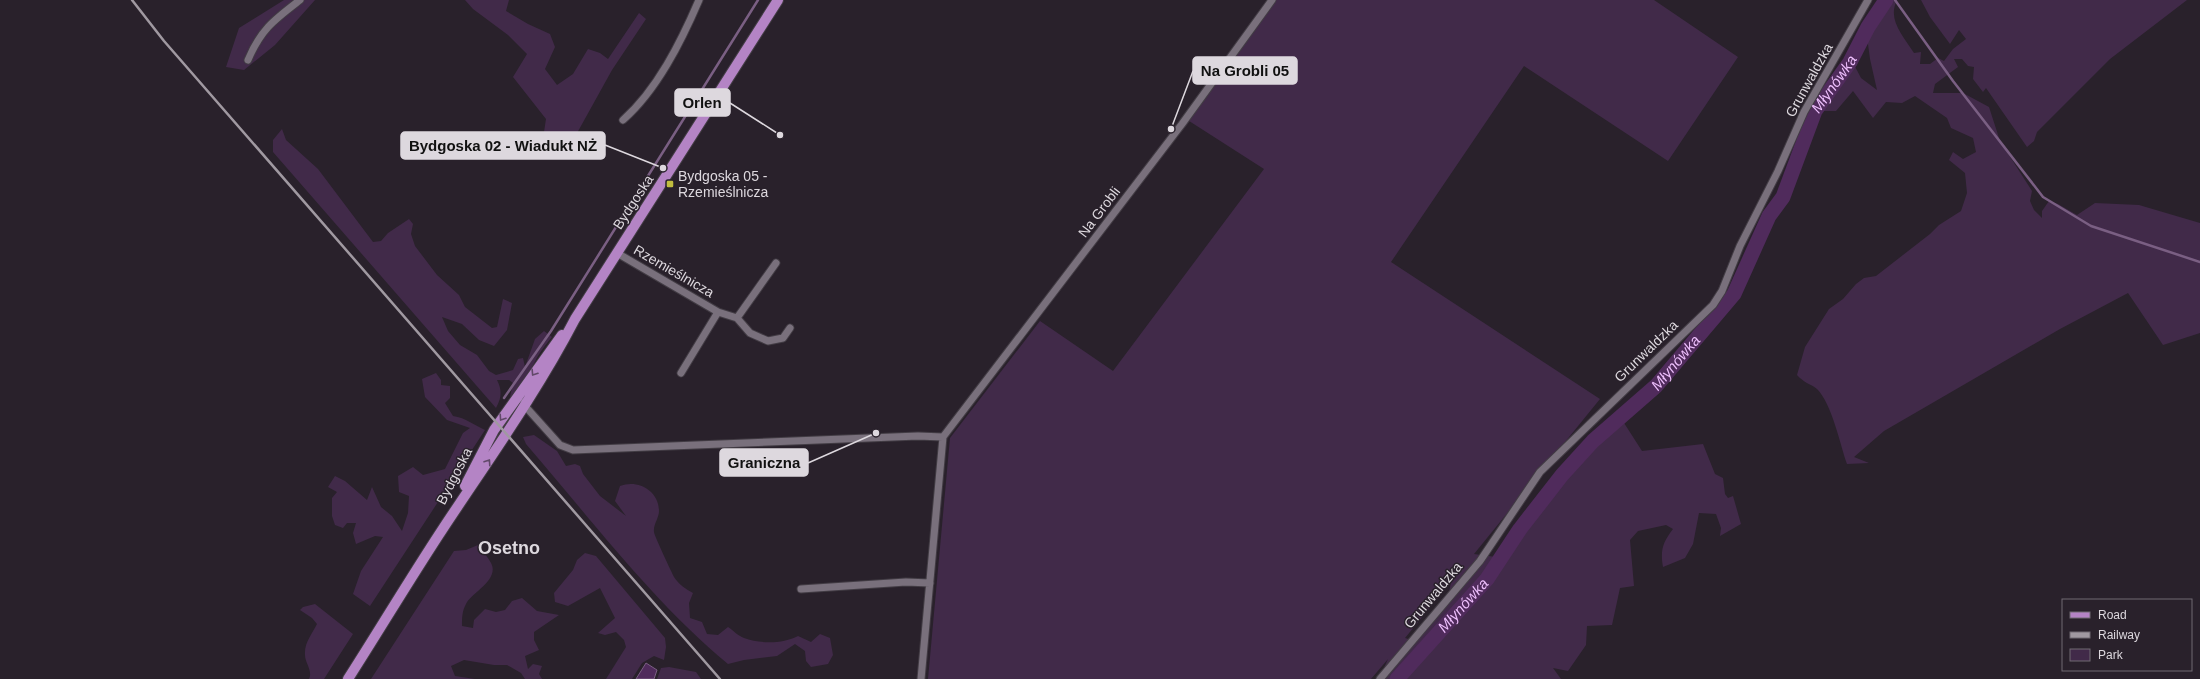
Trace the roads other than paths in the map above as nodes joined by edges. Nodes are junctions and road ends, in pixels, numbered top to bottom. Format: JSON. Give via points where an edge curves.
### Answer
{"nodes":[{"id":1,"x":300,"y":0,"type":"edge"},
{"id":2,"x":698,"y":0,"type":"edge"},
{"id":3,"x":778,"y":0,"type":"edge"},
{"id":4,"x":1272,"y":0,"type":"edge"},
{"id":5,"x":1868,"y":0,"type":"edge"},
{"id":6,"x":248,"y":60,"type":"dead end"},
{"id":7,"x":623,"y":120,"type":"dead end"},
{"id":8,"x":617,"y":253,"type":"junction"},
{"id":9,"x":776,"y":263,"type":"dead end"},
{"id":10,"x":718,"y":312,"type":"junction"},
{"id":11,"x":737,"y":318,"type":"junction"},
{"id":12,"x":575,"y":319,"type":"junction"},
{"id":13,"x":790,"y":328,"type":"dead end"},
{"id":14,"x":681,"y":373,"type":"dead end"},
{"id":15,"x":525,"y":386,"type":"junction"},
{"id":16,"x":525,"y":406,"type":"junction"},
{"id":17,"x":943,"y":437,"type":"junction"},
{"id":18,"x":443,"y":529,"type":"junction"},
{"id":19,"x":930,"y":583,"type":"junction"},
{"id":20,"x":802,"y":589,"type":"dead end"},
{"id":21,"x":348,"y":679,"type":"edge"},
{"id":22,"x":921,"y":679,"type":"edge"},
{"id":23,"x":1380,"y":679,"type":"edge"}],
"edges":[{"from":1,"to":6,"type":"street","via":[[264,28]]},
{"from":2,"to":7,"type":"street","via":[[678,45],[640,105]]},
{"from":3,"to":8,"type":"main road","name":"Bydgoska"},
{"from":4,"to":17,"type":"street","name":"Na Grobli","via":[[1182,124]]},
{"from":5,"to":23,"type":"street","name":"Grunwaldzka","via":[[1804,112],[1740,246],[1722,291],[1713,304],[1540,472],[1480,561]]},
{"from":8,"to":10,"type":"street","name":"Rzemieślnicza"},
{"from":8,"to":12,"type":"main road","name":"Bydgoska"},
{"from":9,"to":11,"type":"street"},
{"from":10,"to":11,"type":"street","name":"Rzemieślnicza"},
{"from":10,"to":14,"type":"street","name":"Rzemieślnicza"},
{"from":11,"to":13,"type":"street","via":[[750,333],[768,341],[783,338]]},
{"from":12,"to":15,"type":"main road","name":"Bydgoska","one_way":true,"via":[[547,353]]},
{"from":12,"to":16,"type":"main road","name":"Bydgoska"},
{"from":15,"to":16,"type":"street"},
{"from":15,"to":18,"type":"main road","name":"Bydgoska","one_way":true,"via":[[494,430]]},
{"from":16,"to":17,"type":"street","via":[[560,445],[573,450]]},
{"from":18,"to":16,"type":"main road","name":"Bydgoska","one_way":true},
{"from":17,"to":19,"type":"street"},
{"from":18,"to":21,"type":"main road","name":"Bydgoska"},
{"from":19,"to":20,"type":"street","via":[[906,582]]},
{"from":19,"to":22,"type":"street"}]}
